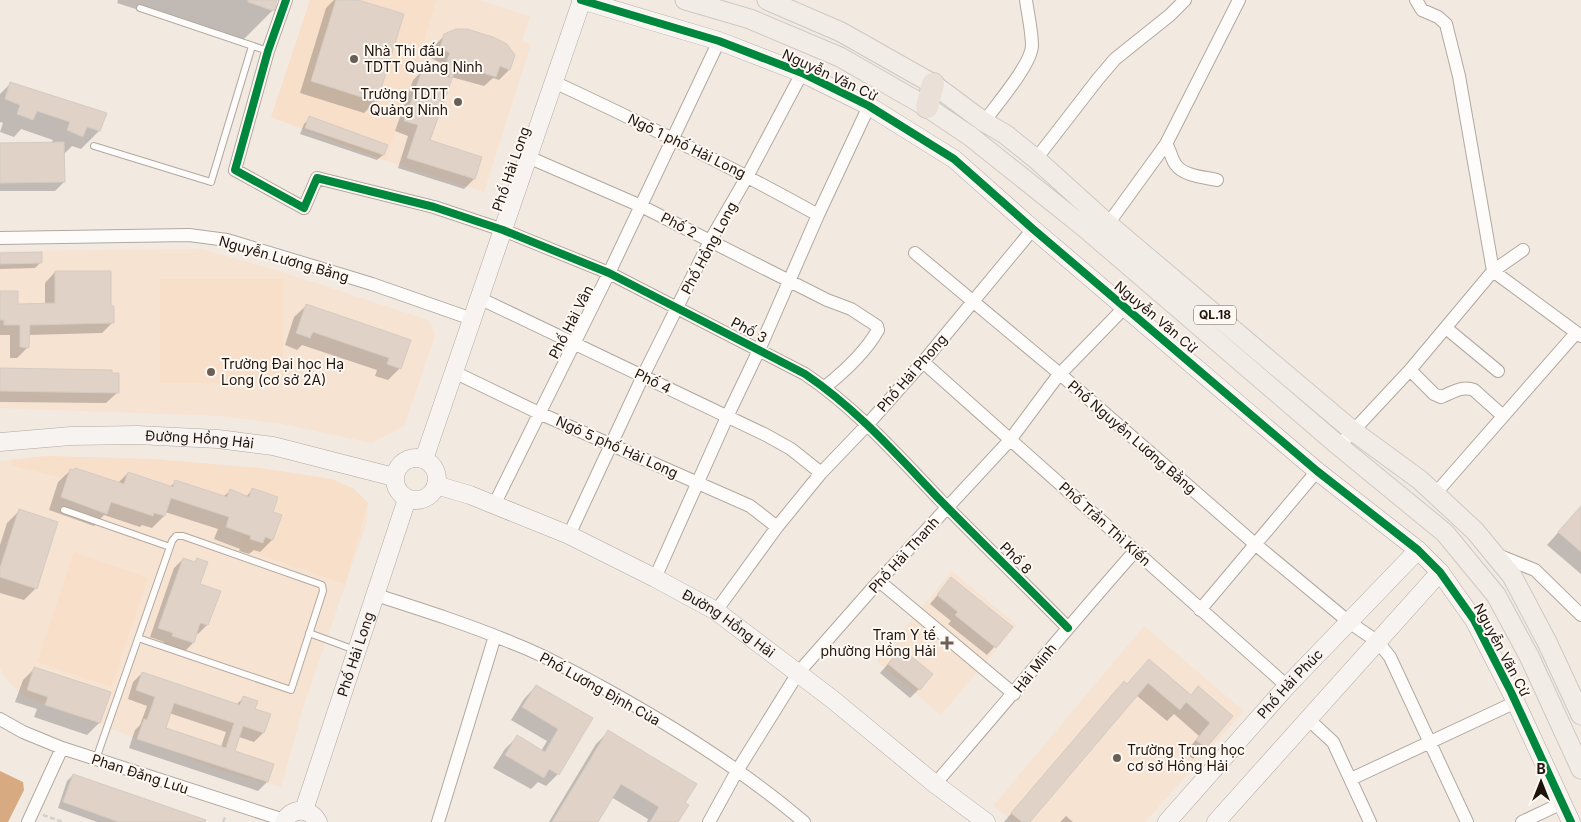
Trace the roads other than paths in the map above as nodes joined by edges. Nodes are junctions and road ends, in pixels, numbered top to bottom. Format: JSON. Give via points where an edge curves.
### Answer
{"nodes":[{"id":1,"x":286,"y":0,"type":"edge"},
{"id":2,"x":582,"y":0,"type":"edge"},
{"id":3,"x":685,"y":0,"type":"edge"},
{"id":4,"x":767,"y":0,"type":"edge"},
{"id":5,"x":1026,"y":0,"type":"edge"},
{"id":6,"x":1185,"y":0,"type":"edge"},
{"id":7,"x":1240,"y":0,"type":"edge"},
{"id":8,"x":1416,"y":0,"type":"edge"},
{"id":9,"x":140,"y":8,"type":"dead end"},
{"id":10,"x":719,"y":41,"type":"junction"},
{"id":11,"x":252,"y":46,"type":"junction"},
{"id":12,"x":268,"y":51,"type":"junction"},
{"id":13,"x":802,"y":73,"type":"junction"},
{"id":14,"x":554,"y":82,"type":"junction"},
{"id":15,"x":933,"y":84,"type":"junction"},
{"id":16,"x":870,"y":106,"type":"junction"},
{"id":17,"x":927,"y":107,"type":"junction"},
{"id":18,"x":984,"y":122,"type":"junction"},
{"id":19,"x":674,"y":138,"type":"junction"},
{"id":20,"x":1166,"y":144,"type":"junction"},
{"id":21,"x":94,"y":146,"type":"dead end"},
{"id":22,"x":528,"y":157,"type":"junction"},
{"id":23,"x":1036,"y":159,"type":"junction"},
{"id":24,"x":748,"y":176,"type":"junction"},
{"id":25,"x":1217,"y":180,"type":"dead end"},
{"id":26,"x":641,"y":206,"type":"junction"},
{"id":27,"x":818,"y":215,"type":"junction"},
{"id":28,"x":1108,"y":224,"type":"junction"},
{"id":29,"x":1033,"y":229,"type":"junction"},
{"id":30,"x":503,"y":230,"type":"junction"},
{"id":31,"x":0,"y":238,"type":"edge"},
{"id":32,"x":710,"y":241,"type":"junction"},
{"id":33,"x":1523,"y":250,"type":"dead end"},
{"id":34,"x":914,"y":253,"type":"dead end"},
{"id":35,"x":1493,"y":271,"type":"junction"},
{"id":36,"x":609,"y":273,"type":"junction"},
{"id":37,"x":790,"y":281,"type":"junction"},
{"id":38,"x":479,"y":298,"type":"junction"},
{"id":39,"x":973,"y":302,"type":"junction"},
{"id":40,"x":678,"y":307,"type":"junction"},
{"id":41,"x":1125,"y":307,"type":"junction"},
{"id":42,"x":472,"y":319,"type":"junction"},
{"id":43,"x":1446,"y":328,"type":"junction"},
{"id":44,"x":1578,"y":335,"type":"edge"},
{"id":45,"x":574,"y":343,"type":"junction"},
{"id":46,"x":759,"y":350,"type":"junction"},
{"id":47,"x":923,"y":362,"type":"junction"},
{"id":48,"x":1410,"y":370,"type":"junction"},
{"id":49,"x":1498,"y":371,"type":"dead end"},
{"id":50,"x":454,"y":372,"type":"junction"},
{"id":51,"x":1060,"y":374,"type":"junction"},
{"id":52,"x":643,"y":376,"type":"junction"},
{"id":53,"x":825,"y":387,"type":"junction"},
{"id":54,"x":539,"y":413,"type":"junction"},
{"id":55,"x":1503,"y":416,"type":"junction"},
{"id":56,"x":727,"y":417,"type":"junction"},
{"id":57,"x":868,"y":424,"type":"junction"},
{"id":58,"x":1353,"y":431,"type":"junction"},
{"id":59,"x":1010,"y":440,"type":"junction"},
{"id":60,"x":0,"y":442,"type":"edge"},
{"id":61,"x":612,"y":445,"type":"junction"},
{"id":62,"x":1340,"y":446,"type":"junction"},
{"id":63,"x":424,"y":459,"type":"junction"},
{"id":64,"x":1317,"y":471,"type":"junction"},
{"id":65,"x":821,"y":474,"type":"junction"},
{"id":66,"x":394,"y":478,"type":"junction"},
{"id":67,"x":698,"y":482,"type":"junction"},
{"id":68,"x":436,"y":485,"type":"junction"},
{"id":69,"x":1435,"y":494,"type":"junction"},
{"id":70,"x":407,"y":498,"type":"junction"},
{"id":71,"x":494,"y":505,"type":"junction"},
{"id":72,"x":947,"y":507,"type":"junction"},
{"id":73,"x":64,"y":510,"type":"dead end"},
{"id":74,"x":777,"y":527,"type":"junction"},
{"id":75,"x":569,"y":535,"type":"junction"},
{"id":76,"x":1255,"y":544,"type":"junction"},
{"id":77,"x":170,"y":547,"type":"junction"},
{"id":78,"x":1418,"y":550,"type":"junction"},
{"id":79,"x":1135,"y":551,"type":"junction"},
{"id":80,"x":1494,"y":554,"type":"junction"},
{"id":81,"x":1440,"y":572,"type":"junction"},
{"id":82,"x":655,"y":578,"type":"junction"},
{"id":83,"x":879,"y":581,"type":"junction"},
{"id":84,"x":376,"y":595,"type":"junction"},
{"id":85,"x":1200,"y":610,"type":"junction"},
{"id":86,"x":716,"y":611,"type":"junction"},
{"id":87,"x":1581,"y":614,"type":"edge"},
{"id":88,"x":1349,"y":622,"type":"junction"},
{"id":89,"x":1068,"y":628,"type":"junction"},
{"id":90,"x":309,"y":633,"type":"junction"},
{"id":91,"x":495,"y":636,"type":"junction"},
{"id":92,"x":138,"y":638,"type":"junction"},
{"id":93,"x":1378,"y":642,"type":"junction"},
{"id":94,"x":358,"y":650,"type":"junction"},
{"id":95,"x":798,"y":673,"type":"junction"},
{"id":96,"x":1287,"y":686,"type":"junction"},
{"id":97,"x":1014,"y":694,"type":"junction"},
{"id":98,"x":1516,"y":702,"type":"junction"},
{"id":99,"x":1581,"y":715,"type":"edge"},
{"id":100,"x":0,"y":719,"type":"edge"},
{"id":101,"x":1308,"y":720,"type":"junction"},
{"id":102,"x":1429,"y":742,"type":"junction"},
{"id":103,"x":62,"y":748,"type":"junction"},
{"id":104,"x":96,"y":759,"type":"junction"},
{"id":105,"x":1581,"y":769,"type":"edge"},
{"id":106,"x":737,"y":772,"type":"junction"},
{"id":107,"x":1351,"y":779,"type":"junction"},
{"id":108,"x":935,"y":784,"type":"junction"},
{"id":109,"x":1562,"y":803,"type":"junction"},
{"id":110,"x":304,"y":810,"type":"junction"},
{"id":111,"x":31,"y":817,"type":"edge"},
{"id":112,"x":284,"y":821,"type":"edge"},
{"id":113,"x":318,"y":822,"type":"edge"},
{"id":114,"x":438,"y":822,"type":"edge"},
{"id":115,"x":709,"y":822,"type":"edge"},
{"id":116,"x":804,"y":822,"type":"edge"},
{"id":117,"x":986,"y":822,"type":"edge"},
{"id":118,"x":1167,"y":822,"type":"edge"},
{"id":119,"x":1216,"y":822,"type":"edge"},
{"id":120,"x":1370,"y":822,"type":"edge"},
{"id":121,"x":1466,"y":822,"type":"edge"},
{"id":122,"x":1522,"y":822,"type":"edge"},
{"id":123,"x":1571,"y":822,"type":"edge"}],
"edges":[{"from":1,"to":12,"type":"street"},
{"from":2,"to":10,"type":"street","name":"Nguyễn Văn Cừ"},
{"from":2,"to":14,"type":"street","name":"Phố Hải Long"},
{"from":3,"to":17,"type":"main road","name":"Nguyễn Văn Cừ","number":"QL.18","via":[[750,19],[840,57]]},
{"from":4,"to":15,"type":"main road","number":"QL.18","via":[[841,32]]},
{"from":5,"to":18,"type":"street","via":[[1032,42],[1028,60]]},
{"from":6,"to":23,"type":"street","via":[[1115,59]]},
{"from":7,"to":20,"type":"street"},
{"from":8,"to":35,"type":"street","via":[[1422,10],[1446,24],[1459,76]]},
{"from":9,"to":11,"type":"lane"},
{"from":10,"to":13,"type":"street","name":"Nguyễn Văn Cừ"},
{"from":10,"to":19,"type":"street","name":"Phố Hải Vân"},
{"from":11,"to":12,"type":"lane"},
{"from":11,"to":21,"type":"lane","via":[[211,182]]},
{"from":12,"to":30,"type":"street","name":"Phố 3","via":[[235,170],[304,208],[317,178],[434,208]]},
{"from":13,"to":16,"type":"street","name":"Nguyễn Văn Cừ"},
{"from":13,"to":24,"type":"street","name":"Phố Hồng Long"},
{"from":14,"to":19,"type":"street","name":"Ngõ 1 phố Hải Long"},
{"from":14,"to":22,"type":"street","name":"Phố Hải Long"},
{"from":15,"to":17,"type":"highway"},
{"from":15,"to":18,"type":"main road","number":"QL.18"},
{"from":16,"to":27,"type":"street"},
{"from":16,"to":29,"type":"street","name":"Nguyễn Văn Cừ","via":[[954,160]]},
{"from":17,"to":62,"type":"main road","name":"Nguyễn Văn Cừ","number":"QL.18","via":[[970,136],[1084,227]]},
{"from":18,"to":23,"type":"main road","number":"QL.18"},
{"from":19,"to":24,"type":"street","name":"Ngõ 1 phố Hải Long"},
{"from":19,"to":26,"type":"street","name":"Phố Hải Vân"},
{"from":20,"to":25,"type":"street","via":[[1180,170]]},
{"from":20,"to":28,"type":"street"},
{"from":22,"to":26,"type":"street","name":"Phố 2"},
{"from":22,"to":30,"type":"street","name":"Phố Hải Long"},
{"from":23,"to":28,"type":"main road","number":"QL.18"},
{"from":24,"to":27,"type":"street","name":"Ngõ 1 phố Hải Long"},
{"from":24,"to":32,"type":"street","name":"Phố Hồng Long"},
{"from":26,"to":32,"type":"street","name":"Phố 2"},
{"from":26,"to":36,"type":"street","name":"Phố Hải Vân"},
{"from":27,"to":37,"type":"street"},
{"from":28,"to":58,"type":"main road","number":"QL.18"},
{"from":29,"to":39,"type":"street","name":"Phố Hải Phong"},
{"from":29,"to":41,"type":"street","name":"Nguyễn Văn Cừ"},
{"from":30,"to":36,"type":"street","name":"Phố 3"},
{"from":30,"to":38,"type":"street","name":"Phố Hải Long"},
{"from":31,"to":42,"type":"street","name":"Nguyễn Lương Bằng","via":[[189,235],[228,240]]},
{"from":32,"to":37,"type":"street","name":"Phố 2"},
{"from":32,"to":40,"type":"street","name":"Phố Hồng Long"},
{"from":33,"to":35,"type":"street"},
{"from":34,"to":39,"type":"street","name":"Phố Nguyễn Lương Bằng"},
{"from":35,"to":43,"type":"street"},
{"from":35,"to":44,"type":"street"},
{"from":36,"to":40,"type":"street","name":"Phố 3"},
{"from":36,"to":45,"type":"street","name":"Phố Hải Vân"},
{"from":37,"to":46,"type":"street"},
{"from":37,"to":53,"type":"street","name":"Phố 2","via":[[856,312],[877,326],[873,339],[851,366]]},
{"from":38,"to":42,"type":"street","name":"Phố Hải Long"},
{"from":38,"to":45,"type":"street","name":"Phố 4"},
{"from":39,"to":47,"type":"street","name":"Phố Hải Phong"},
{"from":39,"to":51,"type":"street","name":"Phố Nguyễn Lương Bằng"},
{"from":40,"to":46,"type":"street","name":"Phố 3"},
{"from":40,"to":52,"type":"street","name":"Phố Hồng Long"},
{"from":41,"to":51,"type":"street","name":"Phố Hải Thanh"},
{"from":41,"to":64,"type":"street","name":"Nguyễn Văn Cừ"},
{"from":42,"to":50,"type":"street","name":"Phố Hải Long"},
{"from":43,"to":48,"type":"street"},
{"from":43,"to":49,"type":"street"},
{"from":44,"to":55,"type":"street"},
{"from":45,"to":52,"type":"street","name":"Phố 4"},
{"from":45,"to":54,"type":"street","name":"Phố Hải Vân"},
{"from":46,"to":53,"type":"street","name":"Phố 3"},
{"from":46,"to":56,"type":"street"},
{"from":47,"to":57,"type":"street","name":"Phố Hải Phong"},
{"from":47,"to":59,"type":"street","name":"Phố Trần Thì Kiến"},
{"from":48,"to":55,"type":"street","via":[[1434,394],[1441,397],[1468,388]]},
{"from":48,"to":58,"type":"street"},
{"from":50,"to":54,"type":"street","name":"Ngõ 5 phố Hải Long"},
{"from":50,"to":63,"type":"street","name":"Phố Hải Long"},
{"from":51,"to":59,"type":"street","name":"Phố Hải Thanh"},
{"from":51,"to":76,"type":"street","name":"Phố Nguyễn Lương Bằng"},
{"from":52,"to":56,"type":"street","name":"Phố 4"},
{"from":52,"to":61,"type":"street","name":"Phố Hồng Long"},
{"from":53,"to":57,"type":"street","name":"Phố 3"},
{"from":54,"to":61,"type":"street","name":"Ngõ 5 phố Hải Long"},
{"from":54,"to":71,"type":"street","name":"Phố Hải Vân"},
{"from":55,"to":69,"type":"street"},
{"from":56,"to":65,"type":"street","name":"Phố 4","via":[[791,449]]},
{"from":56,"to":67,"type":"street"},
{"from":57,"to":65,"type":"street","name":"Phố Hải Phong"},
{"from":57,"to":72,"type":"street","name":"Phố 3"},
{"from":58,"to":62,"type":"street"},
{"from":58,"to":69,"type":"main road","number":"QL.18"},
{"from":59,"to":72,"type":"street","name":"Phố Hải Thanh"},
{"from":59,"to":79,"type":"street","name":"Phố Trần Thì Kiến"},
{"from":60,"to":66,"type":"street","name":"Đường Hồng Hải","via":[[137,434],[218,439],[273,446]]},
{"from":61,"to":67,"type":"street","name":"Ngõ 5 phố Hải Long"},
{"from":61,"to":75,"type":"street","name":"Phố Hồng Long"},
{"from":62,"to":105,"type":"main road","name":"Nguyễn Văn Cừ","number":"QL.18","via":[[1445,533],[1496,595],[1529,656]]},
{"from":63,"to":66,"type":"street","via":[[410,458],[399,465]]},
{"from":63,"to":68,"type":"street","via":[[432,465]]},
{"from":64,"to":76,"type":"street"},
{"from":64,"to":78,"type":"street","name":"Nguyễn Văn Cừ"},
{"from":65,"to":74,"type":"street","name":"Phố Hải Phong"},
{"from":66,"to":70,"type":"street","via":[[400,494]]},
{"from":67,"to":74,"type":"street","name":"Ngõ 5 phố Hải Long","via":[[750,506]]},
{"from":67,"to":82,"type":"street"},
{"from":68,"to":70,"type":"street","via":[[430,495],[419,500]]},
{"from":68,"to":71,"type":"street","name":"Đường Hồng Hải"},
{"from":69,"to":80,"type":"main road","number":"QL.18","via":[[1475,531]]},
{"from":70,"to":84,"type":"street","name":"Phố Hải Long"},
{"from":71,"to":75,"type":"street","name":"Đường Hồng Hải"},
{"from":72,"to":83,"type":"street","name":"Phố Hải Thanh"},
{"from":72,"to":89,"type":"street","name":"Phố 8"},
{"from":73,"to":77,"type":"lane"},
{"from":74,"to":86,"type":"street","name":"Phố Hải Phong"},
{"from":75,"to":82,"type":"street","name":"Đường Hồng Hải"},
{"from":76,"to":85,"type":"street"},
{"from":76,"to":88,"type":"street","name":"Phố Nguyễn Lương Bằng"},
{"from":77,"to":90,"type":"lane","via":[[176,536],[183,536],[322,585],[323,591]]},
{"from":77,"to":92,"type":"lane"},
{"from":78,"to":81,"type":"street","name":"Nguyễn Văn Cừ"},
{"from":78,"to":88,"type":"street","name":"Phố Hải Phúc"},
{"from":79,"to":85,"type":"street","name":"Phố Trần Thì Kiến"},
{"from":79,"to":89,"type":"street","name":"Hải Minh"},
{"from":80,"to":87,"type":"street","via":[[1535,570]]},
{"from":80,"to":99,"type":"main road","number":"QL.18","via":[[1512,576]]},
{"from":81,"to":93,"type":"street"},
{"from":81,"to":98,"type":"street","name":"Nguyễn Văn Cừ","via":[[1474,620]]},
{"from":82,"to":86,"type":"street","name":"Đường Hồng Hải"},
{"from":83,"to":95,"type":"street","name":"Phố Hải Thanh"},
{"from":83,"to":97,"type":"street"},
{"from":84,"to":91,"type":"street","name":"Phố Lương Định Của"},
{"from":84,"to":94,"type":"street","name":"Phố Hải Long"},
{"from":85,"to":96,"type":"street","name":"Phố Trần Thì Kiến"},
{"from":86,"to":95,"type":"street","name":"Đường Hồng Hải"},
{"from":88,"to":93,"type":"street","name":"Phố Nguyễn Lương Bằng"},
{"from":88,"to":96,"type":"street","name":"Phố Hải Phúc"},
{"from":89,"to":97,"type":"street","name":"Hải Minh"},
{"from":90,"to":92,"type":"lane","via":[[291,690]]},
{"from":90,"to":94,"type":"lane"},
{"from":91,"to":106,"type":"street","name":"Phố Lương Định Của","via":[[566,668],[646,712]]},
{"from":91,"to":114,"type":"street"},
{"from":92,"to":104,"type":"lane"},
{"from":93,"to":101,"type":"street"},
{"from":93,"to":102,"type":"street","name":"Phố Nguyễn Lương Bằng","via":[[1390,657]]},
{"from":94,"to":110,"type":"street","name":"Phố Hải Long"},
{"from":95,"to":106,"type":"street","name":"Phố Hải Thanh"},
{"from":95,"to":108,"type":"street","name":"Đường Hồng Hải"},
{"from":96,"to":118,"type":"street","name":"Phố Hải Phúc"},
{"from":97,"to":108,"type":"street","name":"Hải Minh"},
{"from":98,"to":102,"type":"street"},
{"from":98,"to":109,"type":"street","name":"Nguyễn Văn Cừ"},
{"from":100,"to":103,"type":"street","name":"Phan Đăng Lưu"},
{"from":101,"to":107,"type":"street","via":[[1333,742]]},
{"from":101,"to":119,"type":"street"},
{"from":102,"to":107,"type":"street"},
{"from":102,"to":121,"type":"street","name":"Phố Nguyễn Lương Bằng"},
{"from":103,"to":104,"type":"street","name":"Phan Đăng Lưu"},
{"from":103,"to":111,"type":"street"},
{"from":104,"to":112,"type":"street","name":"Phan Đăng Lưu"},
{"from":106,"to":115,"type":"street","name":"Phố Hải Thanh"},
{"from":106,"to":116,"type":"street","name":"Phố Lương Định Của"},
{"from":107,"to":120,"type":"street"},
{"from":108,"to":117,"type":"street","name":"Đường Hồng Hải"},
{"from":109,"to":122,"type":"street"},
{"from":109,"to":123,"type":"street","name":"Nguyễn Văn Cừ"},
{"from":110,"to":112,"type":"street","via":[[293,812]]},
{"from":110,"to":113,"type":"street"}]}
